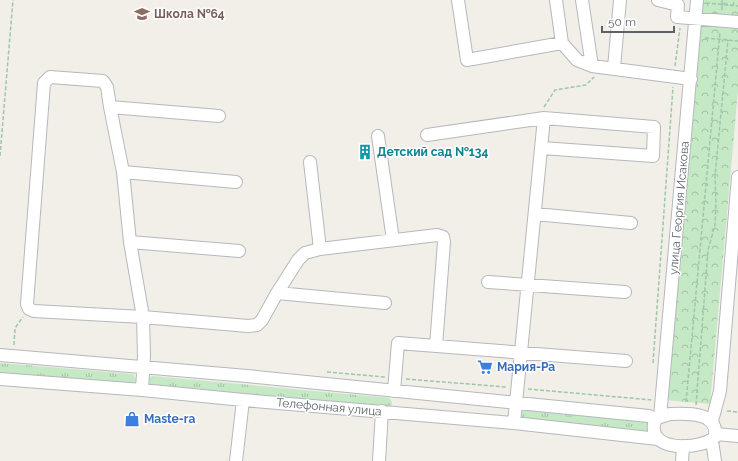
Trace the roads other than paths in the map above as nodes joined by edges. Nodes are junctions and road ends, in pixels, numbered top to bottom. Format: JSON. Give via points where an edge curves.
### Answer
{"nodes":[{"id":1,"x":458,"y":0,"type":"edge"},
{"id":2,"x":556,"y":0,"type":"edge"},
{"id":3,"x":582,"y":0,"type":"edge"},
{"id":4,"x":620,"y":0,"type":"edge"},
{"id":5,"x":658,"y":0,"type":"edge"},
{"id":6,"x":697,"y":1,"type":"edge"},
{"id":7,"x":696,"y":18,"type":"junction"},
{"id":8,"x":738,"y":22,"type":"edge"},
{"id":9,"x":562,"y":43,"type":"junction"},
{"id":10,"x":603,"y":67,"type":"junction"},
{"id":11,"x":691,"y":79,"type":"junction"},
{"id":12,"x":110,"y":107,"type":"junction"},
{"id":13,"x":219,"y":116,"type":"dead end"},
{"id":14,"x":540,"y":119,"type":"junction"},
{"id":15,"x":427,"y":135,"type":"dead end"},
{"id":16,"x":378,"y":136,"type":"dead end"},
{"id":17,"x":542,"y":148,"type":"junction"},
{"id":18,"x":310,"y":162,"type":"dead end"},
{"id":19,"x":123,"y":172,"type":"junction"},
{"id":20,"x":738,"y":177,"type":"edge"},
{"id":21,"x":236,"y":182,"type":"dead end"},
{"id":22,"x":535,"y":214,"type":"junction"},
{"id":23,"x":631,"y":223,"type":"dead end"},
{"id":24,"x":393,"y":240,"type":"junction"},
{"id":25,"x":130,"y":242,"type":"junction"},
{"id":26,"x":320,"y":250,"type":"junction"},
{"id":27,"x":239,"y":251,"type":"dead end"},
{"id":28,"x":734,"y":281,"type":"edge"},
{"id":29,"x":488,"y":282,"type":"dead end"},
{"id":30,"x":528,"y":285,"type":"junction"},
{"id":31,"x":625,"y":292,"type":"dead end"},
{"id":32,"x":276,"y":294,"type":"junction"},
{"id":33,"x":385,"y":303,"type":"dead end"},
{"id":34,"x":143,"y":317,"type":"junction"},
{"id":35,"x":436,"y":346,"type":"junction"},
{"id":36,"x":522,"y":353,"type":"junction"},
{"id":37,"x":0,"y":355,"type":"edge"},
{"id":38,"x":626,"y":361,"type":"dead end"},
{"id":39,"x":144,"y":368,"type":"junction"},
{"id":40,"x":0,"y":379,"type":"edge"},
{"id":41,"x":142,"y":390,"type":"junction"},
{"id":42,"x":394,"y":391,"type":"junction"},
{"id":43,"x":409,"y":392,"type":"junction"},
{"id":44,"x":243,"y":400,"type":"junction"},
{"id":45,"x":516,"y":403,"type":"junction"},
{"id":46,"x":382,"y":412,"type":"junction"},
{"id":47,"x":407,"y":414,"type":"junction"},
{"id":48,"x":655,"y":417,"type":"junction"},
{"id":49,"x":712,"y":421,"type":"junction"},
{"id":50,"x":514,"y":423,"type":"junction"},
{"id":51,"x":738,"y":436,"type":"edge"},
{"id":52,"x":714,"y":437,"type":"junction"},
{"id":53,"x":658,"y":439,"type":"junction"},
{"id":54,"x":684,"y":446,"type":"junction"},
{"id":55,"x":236,"y":461,"type":"edge"},
{"id":56,"x":379,"y":461,"type":"edge"},
{"id":57,"x":682,"y":461,"type":"edge"},
{"id":58,"x":715,"y":461,"type":"edge"}],
"edges":[{"from":1,"to":9,"type":"street","via":[[467,60]]},
{"from":2,"to":9,"type":"street"},
{"from":3,"to":10,"type":"street"},
{"from":4,"to":10,"type":"street"},
{"from":5,"to":7,"type":"street","via":[[678,5],[677,17]]},
{"from":6,"to":7,"type":"street","name":"улица Георгия Исакова"},
{"from":7,"to":8,"type":"street"},
{"from":7,"to":11,"type":"street","name":"улица Георгия Исакова"},
{"from":9,"to":10,"type":"street","via":[[577,60]]},
{"from":10,"to":11,"type":"street"},
{"from":11,"to":48,"type":"street","name":"улица Георгия Исакова"},
{"from":12,"to":13,"type":"street"},
{"from":12,"to":19,"type":"street"},
{"from":12,"to":34,"type":"street","via":[[107,87],[103,81],[50,77],[44,83],[27,304],[34,312]]},
{"from":14,"to":15,"type":"street"},
{"from":14,"to":17,"type":"street"},
{"from":14,"to":17,"type":"street","via":[[654,127],[653,156]]},
{"from":16,"to":24,"type":"street"},
{"from":17,"to":22,"type":"street"},
{"from":18,"to":26,"type":"street"},
{"from":19,"to":21,"type":"street"},
{"from":19,"to":25,"type":"street"},
{"from":20,"to":28,"type":"street"},
{"from":22,"to":23,"type":"street"},
{"from":22,"to":30,"type":"street"},
{"from":24,"to":26,"type":"street"},
{"from":24,"to":35,"type":"street","via":[[437,235],[443,237]]},
{"from":25,"to":27,"type":"street"},
{"from":25,"to":34,"type":"street"},
{"from":26,"to":32,"type":"street","via":[[305,253],[298,260]]},
{"from":28,"to":49,"type":"street","via":[[720,391]]},
{"from":29,"to":30,"type":"street"},
{"from":30,"to":31,"type":"street"},
{"from":30,"to":36,"type":"street"},
{"from":32,"to":33,"type":"street"},
{"from":32,"to":34,"type":"street","via":[[257,326]]},
{"from":34,"to":39,"type":"street"},
{"from":35,"to":36,"type":"street"},
{"from":35,"to":42,"type":"street","via":[[398,343]]},
{"from":36,"to":38,"type":"street"},
{"from":36,"to":45,"type":"street"},
{"from":37,"to":39,"type":"street","name":"Телефонная улица"},
{"from":39,"to":41,"type":"street"},
{"from":39,"to":42,"type":"street","name":"Телефонная улица"},
{"from":40,"to":41,"type":"street","name":"Телефонная улица"},
{"from":41,"to":44,"type":"street","name":"Телефонная улица"},
{"from":42,"to":43,"type":"street","name":"Телефонная улица"},
{"from":43,"to":45,"type":"street","name":"Телефонная улица"},
{"from":43,"to":47,"type":"street"},
{"from":44,"to":46,"type":"street","name":"Телефонная улица"},
{"from":44,"to":55,"type":"street"},
{"from":45,"to":48,"type":"street","name":"Телефонная улица"},
{"from":45,"to":50,"type":"street"},
{"from":46,"to":47,"type":"street","name":"Телефонная улица"},
{"from":46,"to":56,"type":"street"},
{"from":47,"to":50,"type":"street","name":"Телефонная улица"},
{"from":48,"to":49,"type":"street","name":"Телефонная улица","via":[[689,414]]},
{"from":48,"to":53,"type":"street","name":"улица Георгия Исакова","via":[[654,429]]},
{"from":49,"to":52,"type":"street"},
{"from":50,"to":53,"type":"street","name":"Телефонная улица"},
{"from":51,"to":52,"type":"street"},
{"from":52,"to":54,"type":"street","name":"Телефонная улица","via":[[697,446]]},
{"from":52,"to":58,"type":"street"},
{"from":53,"to":54,"type":"street","name":"Телефонная улица","via":[[665,443]]},
{"from":54,"to":57,"type":"street"}]}
